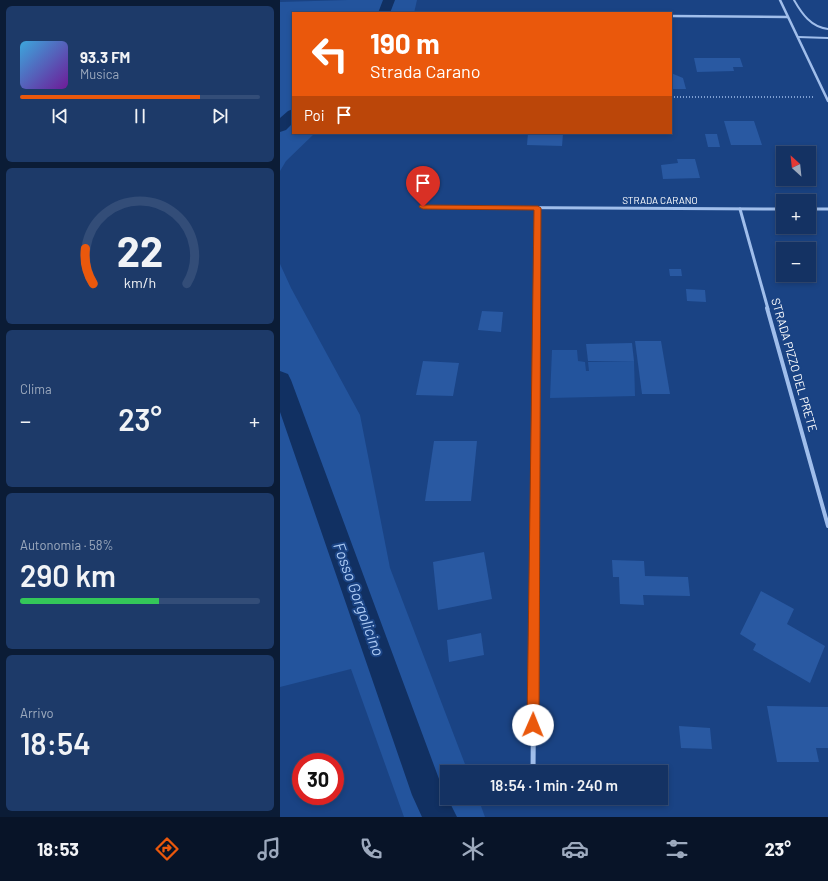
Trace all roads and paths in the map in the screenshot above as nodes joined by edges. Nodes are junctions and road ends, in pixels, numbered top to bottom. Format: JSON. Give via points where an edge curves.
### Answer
{"nodes":[{"id":1,"x":780,"y":0,"type":"edge"},
{"id":2,"x":794,"y":0,"type":"edge"},
{"id":3,"x":672,"y":16,"type":"edge"},
{"id":4,"x":788,"y":17,"type":"junction"},
{"id":5,"x":821,"y":29,"type":"junction"},
{"id":6,"x":828,"y":29,"type":"edge"},
{"id":7,"x":798,"y":37,"type":"junction"},
{"id":8,"x":820,"y":38,"type":"junction"},
{"id":9,"x":828,"y":38,"type":"edge"},
{"id":10,"x":672,"y":97,"type":"edge"},
{"id":11,"x":826,"y":98,"type":"junction"},
{"id":12,"x":828,"y":101,"type":"edge"},
{"id":13,"x":423,"y":207,"type":"dead end"},
{"id":14,"x":538,"y":208,"type":"junction"},
{"id":15,"x":740,"y":209,"type":"junction"},
{"id":16,"x":776,"y":209,"type":"edge"},
{"id":17,"x":816,"y":209,"type":"edge"},
{"id":18,"x":828,"y":210,"type":"edge"},
{"id":19,"x":828,"y":526,"type":"edge"},
{"id":20,"x":532,"y":765,"type":"edge"}],
"edges":[{"from":1,"to":4,"type":"street"},
{"from":2,"to":5,"type":"lane","via":[[800,12]]},
{"from":3,"to":4,"type":"street"},
{"from":4,"to":7,"type":"street"},
{"from":5,"to":6,"type":"lane"},
{"from":5,"to":8,"type":"lane"},
{"from":7,"to":8,"type":"lane"},
{"from":7,"to":11,"type":"street"},
{"from":8,"to":9,"type":"lane"},
{"from":10,"to":11,"type":"path"},
{"from":11,"to":12,"type":"street"},
{"from":13,"to":14,"type":"street","name":"STRADA CARANO"},
{"from":14,"to":15,"type":"street","name":"STRADA CARANO"},
{"from":14,"to":20,"type":"street"},
{"from":15,"to":16,"type":"street","name":"STRADA CARANO"},
{"from":15,"to":19,"type":"street","name":"STRADA PIZZO DEL PRETE"},
{"from":17,"to":18,"type":"street"}]}
